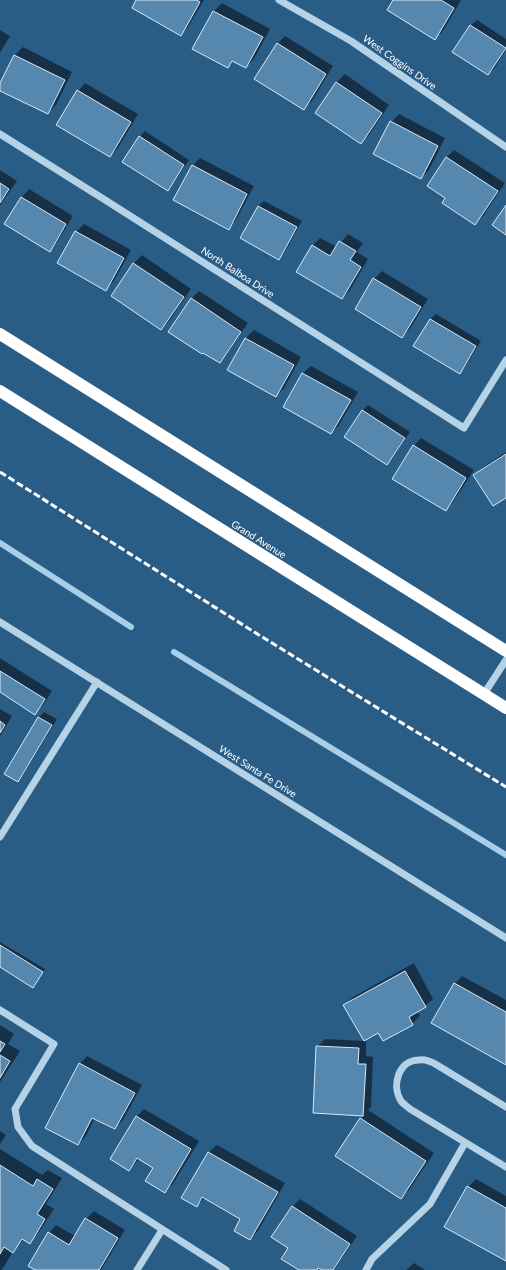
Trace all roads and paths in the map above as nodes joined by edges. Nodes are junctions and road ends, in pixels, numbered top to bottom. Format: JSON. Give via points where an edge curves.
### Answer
{"nodes":[{"id":1,"x":280,"y":0,"type":"edge"},
{"id":2,"x":0,"y":134,"type":"edge"},
{"id":3,"x":506,"y":147,"type":"edge"},
{"id":4,"x":0,"y":334,"type":"edge"},
{"id":5,"x":506,"y":360,"type":"edge"},
{"id":6,"x":0,"y":391,"type":"edge"},
{"id":7,"x":0,"y":622,"type":"edge"},
{"id":8,"x":506,"y":651,"type":"edge"},
{"id":9,"x":506,"y":660,"type":"edge"},
{"id":10,"x":97,"y":682,"type":"junction"},
{"id":11,"x":484,"y":694,"type":"junction"},
{"id":12,"x":506,"y":708,"type":"edge"},
{"id":13,"x":0,"y":837,"type":"edge"},
{"id":14,"x":506,"y":938,"type":"edge"},
{"id":15,"x":0,"y":1010,"type":"edge"},
{"id":16,"x":506,"y":1107,"type":"edge"},
{"id":17,"x":465,"y":1143,"type":"junction"},
{"id":18,"x":506,"y":1167,"type":"edge"},
{"id":19,"x":162,"y":1230,"type":"junction"},
{"id":20,"x":137,"y":1270,"type":"edge"},
{"id":21,"x":226,"y":1270,"type":"edge"},
{"id":22,"x":366,"y":1270,"type":"edge"}],
"edges":[{"from":1,"to":3,"type":"street","name":"West Coggins Drive","via":[[351,41]]},
{"from":2,"to":5,"type":"street","name":"North Balboa Drive","via":[[464,428]]},
{"from":4,"to":8,"type":"highway"},
{"from":6,"to":11,"type":"highway","name":"Grand Avenue"},
{"from":7,"to":10,"type":"street","name":"West Santa Fe Drive"},
{"from":9,"to":11,"type":"street"},
{"from":10,"to":13,"type":"street"},
{"from":10,"to":14,"type":"street","name":"West Santa Fe Drive"},
{"from":11,"to":12,"type":"highway","name":"Grand Avenue"},
{"from":15,"to":19,"type":"street","via":[[54,1044],[15,1109],[18,1127],[32,1146]]},
{"from":16,"to":17,"type":"street","via":[[437,1065],[419,1060],[409,1062],[400,1070],[396,1081],[401,1102]]},
{"from":17,"to":18,"type":"street"},
{"from":17,"to":22,"type":"street","via":[[430,1204],[372,1259]]},
{"from":19,"to":20,"type":"street"},
{"from":19,"to":21,"type":"street"}]}
